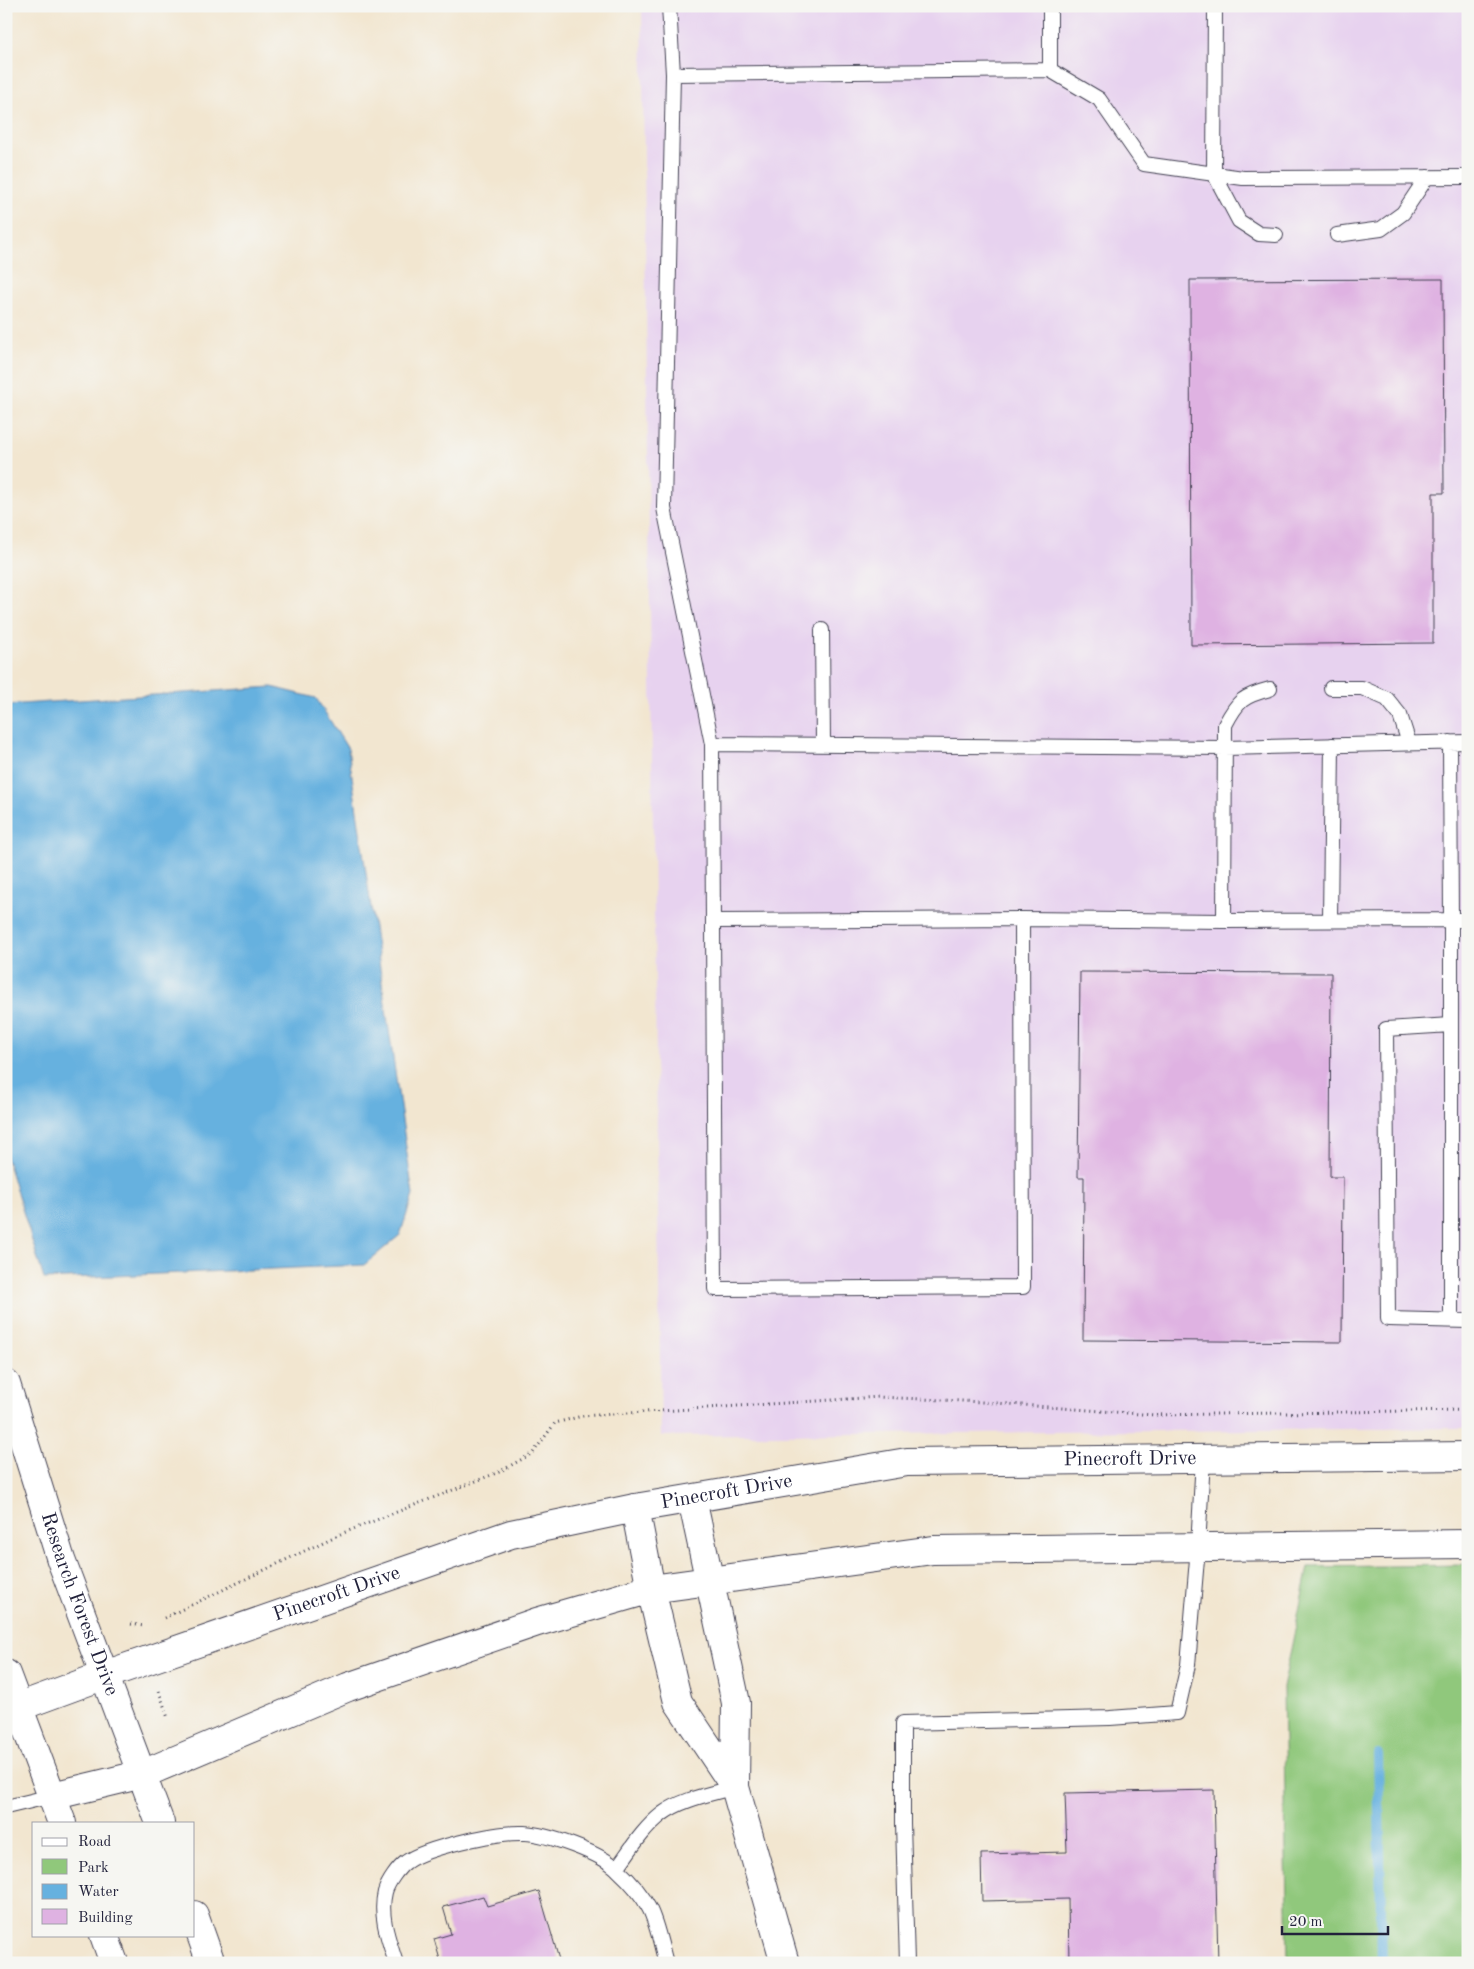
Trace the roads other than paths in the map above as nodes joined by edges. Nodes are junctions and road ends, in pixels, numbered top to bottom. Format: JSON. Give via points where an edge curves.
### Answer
{"nodes":[{"id":1,"x":669,"y":6,"type":"edge"},
{"id":2,"x":1050,"y":6,"type":"edge"},
{"id":3,"x":1215,"y":6,"type":"edge"},
{"id":4,"x":1050,"y":70,"type":"junction"},
{"id":5,"x":673,"y":74,"type":"junction"},
{"id":6,"x":1214,"y":174,"type":"junction"},
{"id":7,"x":1427,"y":177,"type":"junction"},
{"id":8,"x":1468,"y":177,"type":"edge"},
{"id":9,"x":1276,"y":235,"type":"dead end"},
{"id":10,"x":1337,"y":235,"type":"dead end"},
{"id":11,"x":822,"y":630,"type":"dead end"},
{"id":12,"x":1331,"y":688,"type":"dead end"},
{"id":13,"x":1270,"y":689,"type":"dead end"},
{"id":14,"x":1450,"y":742,"type":"junction"},
{"id":15,"x":1468,"y":742,"type":"edge"},
{"id":16,"x":1409,"y":743,"type":"junction"},
{"id":17,"x":712,"y":744,"type":"junction"},
{"id":18,"x":823,"y":744,"type":"junction"},
{"id":19,"x":1332,"y":745,"type":"junction"},
{"id":20,"x":1225,"y":748,"type":"junction"},
{"id":21,"x":1022,"y":919,"type":"junction"},
{"id":22,"x":1330,"y":920,"type":"junction"},
{"id":23,"x":1451,"y":920,"type":"junction"},
{"id":24,"x":1468,"y":920,"type":"edge"},
{"id":25,"x":713,"y":921,"type":"junction"},
{"id":26,"x":1224,"y":921,"type":"junction"},
{"id":27,"x":1451,"y":1025,"type":"junction"},
{"id":28,"x":1451,"y":1320,"type":"junction"},
{"id":29,"x":1468,"y":1321,"type":"edge"},
{"id":30,"x":6,"y":1384,"type":"edge"},
{"id":31,"x":1468,"y":1456,"type":"edge"},
{"id":32,"x":1202,"y":1459,"type":"junction"},
{"id":33,"x":692,"y":1499,"type":"junction"},
{"id":34,"x":635,"y":1508,"type":"junction"},
{"id":35,"x":1468,"y":1544,"type":"edge"},
{"id":36,"x":1198,"y":1547,"type":"junction"},
{"id":37,"x":709,"y":1581,"type":"junction"},
{"id":38,"x":652,"y":1589,"type":"junction"},
{"id":39,"x":6,"y":1674,"type":"edge"},
{"id":40,"x":105,"y":1675,"type":"junction"},
{"id":41,"x":12,"y":1711,"type":"edge"},
{"id":42,"x":143,"y":1774,"type":"junction"},
{"id":43,"x":735,"y":1787,"type":"junction"},
{"id":44,"x":52,"y":1796,"type":"junction"},
{"id":45,"x":6,"y":1807,"type":"edge"},
{"id":46,"x":62,"y":1822,"type":"edge"},
{"id":47,"x":160,"y":1822,"type":"edge"},
{"id":48,"x":617,"y":1868,"type":"junction"},
{"id":49,"x":195,"y":1918,"type":"edge"},
{"id":50,"x":104,"y":1936,"type":"edge"},
{"id":51,"x":114,"y":1963,"type":"edge"},
{"id":52,"x":211,"y":1963,"type":"edge"},
{"id":53,"x":396,"y":1963,"type":"edge"},
{"id":54,"x":666,"y":1963,"type":"edge"},
{"id":55,"x":785,"y":1963,"type":"edge"},
{"id":56,"x":907,"y":1963,"type":"edge"}],
"edges":[{"from":1,"to":5,"type":"lane"},
{"from":2,"to":4,"type":"lane"},
{"from":3,"to":6,"type":"lane"},
{"from":4,"to":5,"type":"lane"},
{"from":4,"to":6,"type":"lane","via":[[1099,99],[1144,164]]},
{"from":5,"to":17,"type":"lane","via":[[664,508]]},
{"from":6,"to":7,"type":"lane","via":[[1244,178]]},
{"from":6,"to":9,"type":"lane","via":[[1239,221],[1259,234]]},
{"from":7,"to":8,"type":"lane"},
{"from":7,"to":10,"type":"lane","via":[[1403,212],[1381,229]]},
{"from":11,"to":18,"type":"lane"},
{"from":12,"to":16,"type":"lane","via":[[1362,688],[1387,699],[1400,715]]},
{"from":13,"to":20,"type":"lane","via":[[1250,694],[1235,706],[1225,725]]},
{"from":14,"to":15,"type":"lane"},
{"from":14,"to":16,"type":"lane"},
{"from":14,"to":23,"type":"lane"},
{"from":16,"to":19,"type":"lane"},
{"from":17,"to":18,"type":"lane"},
{"from":17,"to":25,"type":"lane"},
{"from":18,"to":20,"type":"lane"},
{"from":19,"to":20,"type":"lane"},
{"from":19,"to":22,"type":"lane"},
{"from":20,"to":26,"type":"lane"},
{"from":21,"to":25,"type":"lane"},
{"from":21,"to":25,"type":"lane","via":[[1023,1287],[715,1289]]},
{"from":21,"to":26,"type":"lane"},
{"from":22,"to":23,"type":"lane"},
{"from":22,"to":26,"type":"lane"},
{"from":23,"to":24,"type":"lane"},
{"from":23,"to":27,"type":"lane"},
{"from":27,"to":28,"type":"lane"},
{"from":27,"to":28,"type":"lane","via":[[1386,1029],[1386,1039],[1388,1319]]},
{"from":28,"to":29,"type":"lane"},
{"from":30,"to":40,"type":"street","name":"Research Forest Drive","via":[[61,1560]]},
{"from":31,"to":32,"type":"street","name":"Pinecroft Drive"},
{"from":32,"to":33,"type":"street","name":"Pinecroft Drive","via":[[907,1462]]},
{"from":32,"to":36,"type":"lane"},
{"from":33,"to":34,"type":"street","name":"Pinecroft Drive"},
{"from":33,"to":37,"type":"street"},
{"from":34,"to":38,"type":"street"},
{"from":34,"to":40,"type":"street","name":"Pinecroft Drive","via":[[512,1534]]},
{"from":35,"to":36,"type":"street"},
{"from":36,"to":37,"type":"street","via":[[933,1550]]},
{"from":36,"to":56,"type":"lane","via":[[1188,1665],[1177,1713],[1110,1718],[903,1723]]},
{"from":37,"to":38,"type":"street"},
{"from":37,"to":43,"type":"street","via":[[736,1703]]},
{"from":38,"to":42,"type":"street","via":[[537,1622],[348,1687]]},
{"from":38,"to":43,"type":"street","via":[[678,1702]]},
{"from":39,"to":41,"type":"street"},
{"from":40,"to":41,"type":"street","name":"Pinecroft Drive"},
{"from":40,"to":42,"type":"street","name":"Research Forest Drive"},
{"from":41,"to":44,"type":"street"},
{"from":42,"to":44,"type":"street"},
{"from":42,"to":47,"type":"street","name":"Research Forest Drive"},
{"from":43,"to":48,"type":"lane","via":[[685,1802],[663,1814],[643,1832]]},
{"from":43,"to":55,"type":"street"},
{"from":44,"to":45,"type":"lane"},
{"from":44,"to":46,"type":"street"},
{"from":48,"to":53,"type":"lane","via":[[568,1844],[523,1832],[466,1840],[414,1857],[394,1874],[385,1892],[383,1914]]},
{"from":48,"to":54,"type":"lane","via":[[649,1908]]},
{"from":49,"to":52,"type":"street"},
{"from":50,"to":51,"type":"street"}]}
